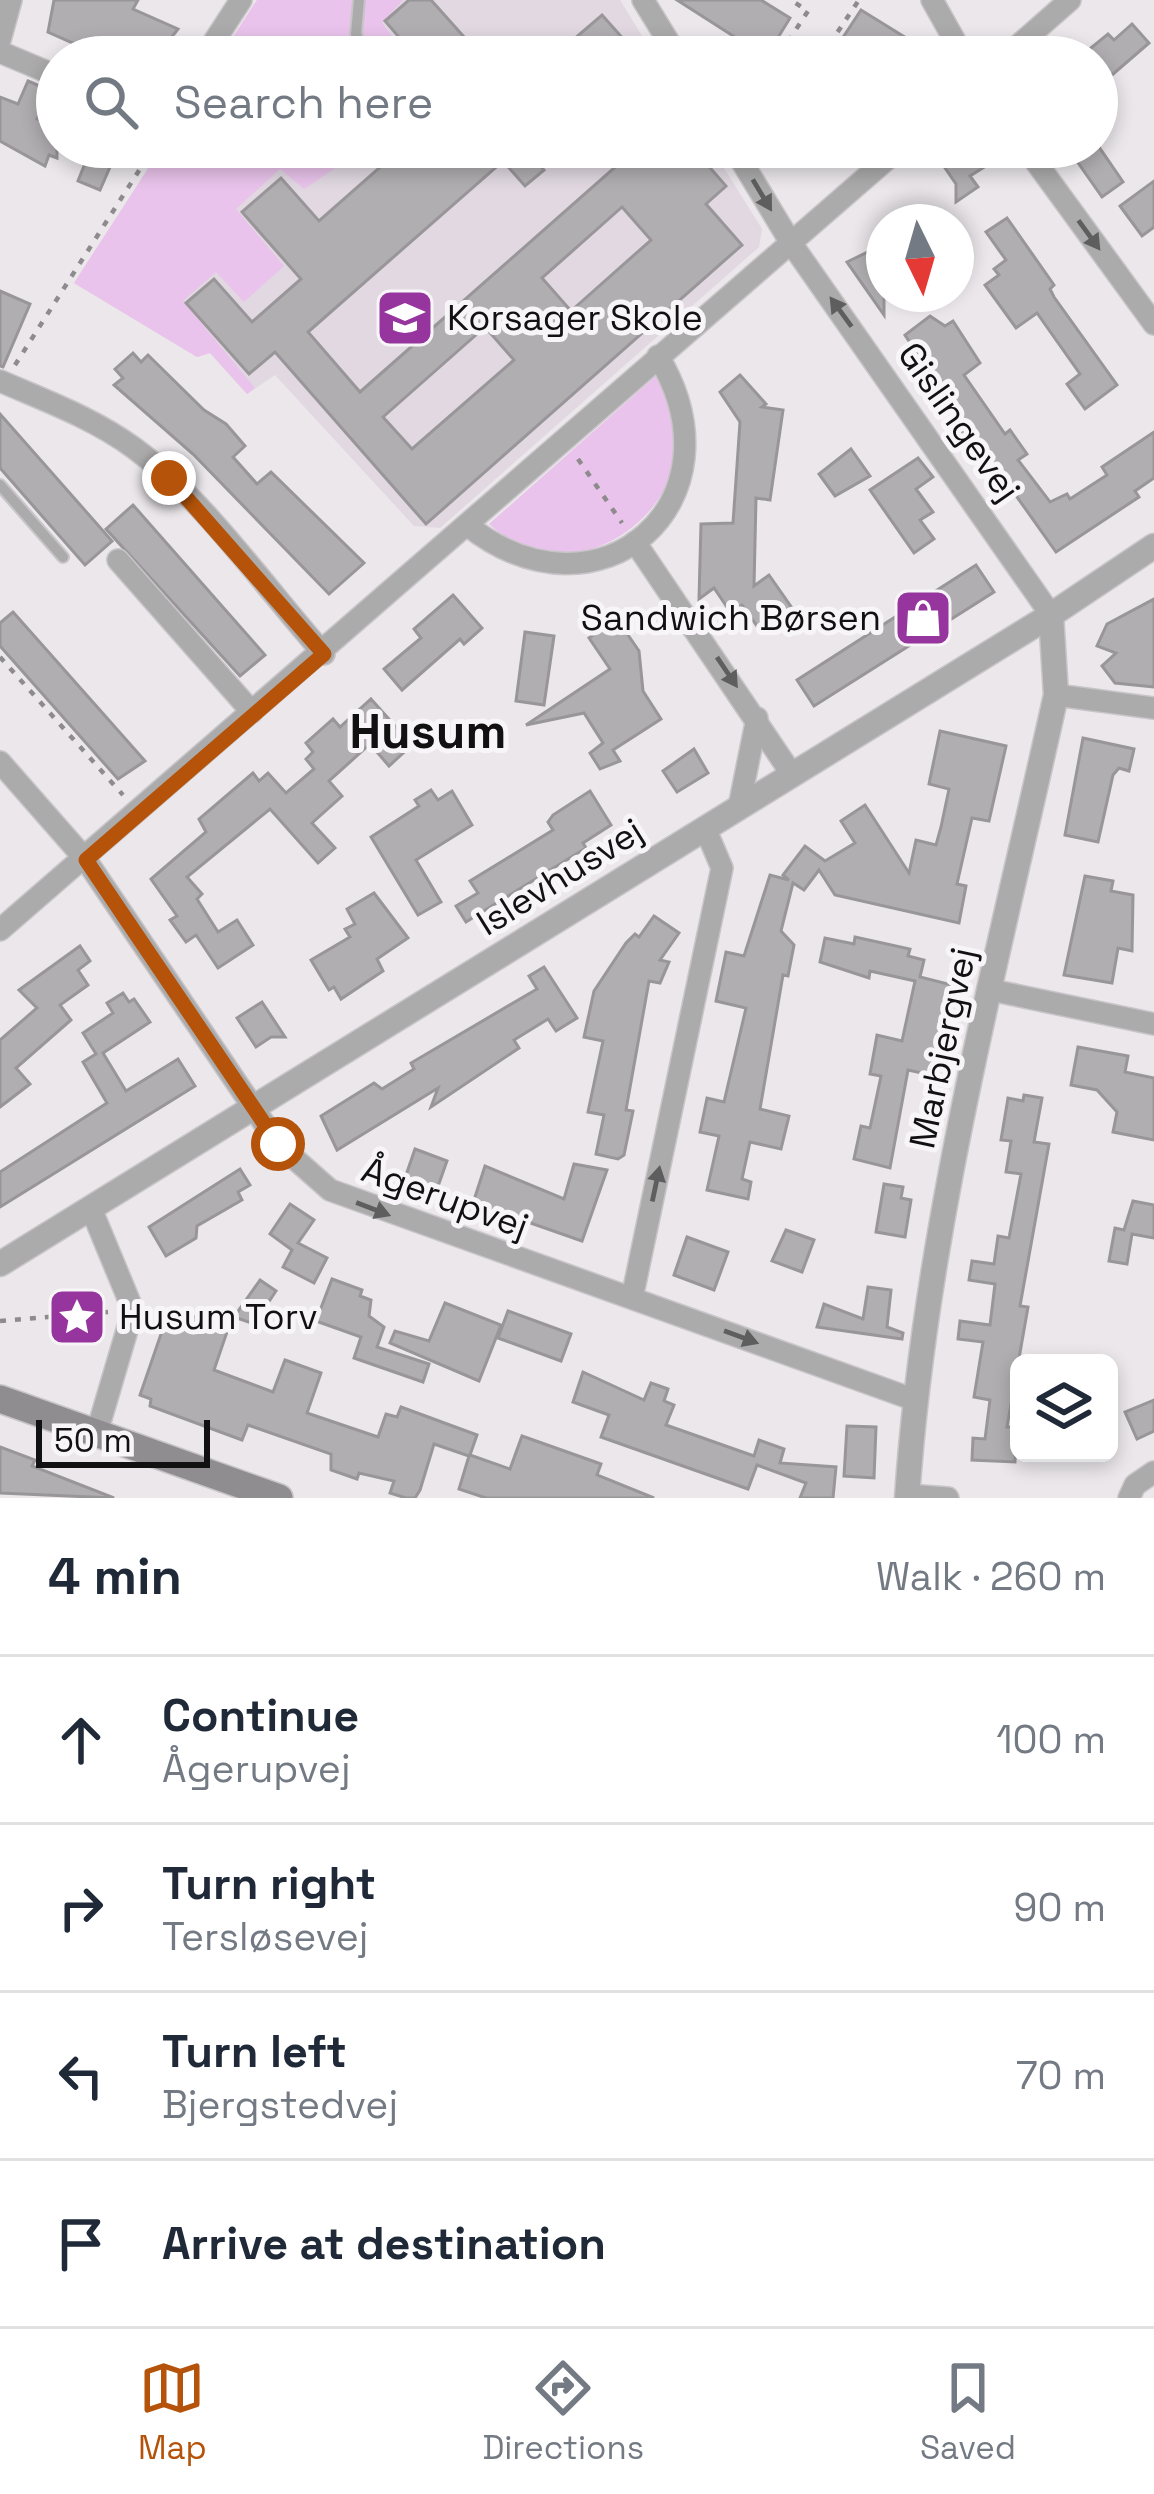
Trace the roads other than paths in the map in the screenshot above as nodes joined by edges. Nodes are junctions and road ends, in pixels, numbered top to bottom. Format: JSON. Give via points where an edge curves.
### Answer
{"nodes":[{"id":1,"x":11,"y":0,"type":"edge"},
{"id":2,"x":241,"y":0,"type":"edge"},
{"id":3,"x":359,"y":0,"type":"edge"},
{"id":4,"x":643,"y":0,"type":"edge"},
{"id":5,"x":932,"y":0,"type":"edge"},
{"id":6,"x":1070,"y":0,"type":"edge"},
{"id":7,"x":218,"y":36,"type":"edge"},
{"id":8,"x":357,"y":36,"type":"edge"},
{"id":9,"x":665,"y":36,"type":"edge"},
{"id":10,"x":952,"y":36,"type":"edge"},
{"id":11,"x":1028,"y":36,"type":"edge"},
{"id":12,"x":0,"y":40,"type":"edge"},
{"id":13,"x":0,"y":52,"type":"edge"},
{"id":14,"x":36,"y":67,"type":"edge"},
{"id":15,"x":746,"y":168,"type":"edge"},
{"id":16,"x":877,"y":168,"type":"edge"},
{"id":17,"x":1040,"y":168,"type":"edge"},
{"id":18,"x":791,"y":243,"type":"junction"},
{"id":19,"x":1154,"y":324,"type":"edge"},
{"id":20,"x":658,"y":356,"type":"junction"},
{"id":21,"x":1,"y":385,"type":"edge"},
{"id":22,"x":0,"y":485,"type":"edge"},
{"id":23,"x":467,"y":525,"type":"junction"},
{"id":24,"x":635,"y":542,"type":"junction"},
{"id":25,"x":1154,"y":546,"type":"edge"},
{"id":26,"x":63,"y":557,"type":"dead end"},
{"id":27,"x":118,"y":560,"type":"dead end"},
{"id":28,"x":1051,"y":615,"type":"junction"},
{"id":29,"x":324,"y":654,"type":"junction"},
{"id":30,"x":1056,"y":695,"type":"junction"},
{"id":31,"x":1154,"y":708,"type":"edge"},
{"id":32,"x":252,"y":712,"type":"junction"},
{"id":33,"x":757,"y":718,"type":"junction"},
{"id":34,"x":0,"y":761,"type":"edge"},
{"id":35,"x":791,"y":773,"type":"junction"},
{"id":36,"x":739,"y":807,"type":"junction"},
{"id":37,"x":705,"y":828,"type":"junction"},
{"id":38,"x":86,"y":860,"type":"junction"},
{"id":39,"x":0,"y":900,"type":"edge"},
{"id":40,"x":8,"y":924,"type":"edge"},
{"id":41,"x":991,"y":990,"type":"junction"},
{"id":42,"x":1154,"y":1024,"type":"edge"},
{"id":43,"x":256,"y":1108,"type":"junction"},
{"id":44,"x":92,"y":1211,"type":"junction"},
{"id":45,"x":0,"y":1264,"type":"edge"},
{"id":46,"x":632,"y":1298,"type":"junction"},
{"id":47,"x":0,"y":1400,"type":"edge"},
{"id":48,"x":915,"y":1400,"type":"junction"},
{"id":49,"x":97,"y":1432,"type":"junction"},
{"id":50,"x":1154,"y":1472,"type":"edge"},
{"id":51,"x":907,"y":1497,"type":"edge"},
{"id":52,"x":279,"y":1498,"type":"edge"},
{"id":53,"x":948,"y":1498,"type":"edge"},
{"id":54,"x":1129,"y":1498,"type":"edge"}],
"edges":[{"from":1,"to":12,"type":"street"},
{"from":2,"to":7,"type":"street"},
{"from":3,"to":8,"type":"lane"},
{"from":4,"to":9,"type":"street"},
{"from":5,"to":10,"type":"street"},
{"from":6,"to":11,"type":"street"},
{"from":13,"to":14,"type":"street"},
{"from":15,"to":18,"type":"street","name":"Gislingevej","one_way":true},
{"from":16,"to":18,"type":"street"},
{"from":17,"to":19,"type":"street","one_way":true},
{"from":18,"to":20,"type":"street"},
{"from":28,"to":18,"type":"street","name":"Gislingevej","one_way":true},
{"from":20,"to":23,"type":"street"},
{"from":20,"to":24,"type":"street","via":[[680,392],[688,433],[683,475],[665,512]]},
{"from":21,"to":29,"type":"street","via":[[135,449]]},
{"from":22,"to":26,"type":"lane"},
{"from":23,"to":24,"type":"street","via":[[496,548],[548,563],[602,559]]},
{"from":23,"to":29,"type":"street"},
{"from":24,"to":33,"type":"street","one_way":true},
{"from":25,"to":28,"type":"street","name":"Islevhusvej"},
{"from":27,"to":32,"type":"street"},
{"from":28,"to":30,"type":"street","name":"Marbjergvej"},
{"from":28,"to":35,"type":"street","name":"Islevhusvej"},
{"from":29,"to":32,"type":"street"},
{"from":30,"to":31,"type":"street"},
{"from":30,"to":41,"type":"street","name":"Marbjergvej"},
{"from":32,"to":38,"type":"street"},
{"from":33,"to":35,"type":"street"},
{"from":33,"to":36,"type":"street"},
{"from":34,"to":38,"type":"street","name":"Ågerupvej"},
{"from":35,"to":36,"type":"street","name":"Islevhusvej"},
{"from":36,"to":37,"type":"street","name":"Islevhusvej"},
{"from":37,"to":43,"type":"street","name":"Islevhusvej"},
{"from":46,"to":37,"type":"street","one_way":true,"via":[[722,868]]},
{"from":38,"to":40,"type":"street"},
{"from":38,"to":43,"type":"street","name":"Ågerupvej"},
{"from":39,"to":40,"type":"street"},
{"from":41,"to":42,"type":"street"},
{"from":41,"to":48,"type":"street","name":"Marbjergvej"},
{"from":43,"to":44,"type":"street","name":"Islevhusvej"},
{"from":43,"to":46,"type":"street","name":"Ågerupvej","one_way":true,"via":[[278,1144],[330,1190]]},
{"from":44,"to":45,"type":"street","name":"Islevhusvej"},
{"from":44,"to":49,"type":"street","via":[[133,1310]]},
{"from":46,"to":48,"type":"street","name":"Ågerupvej","one_way":true},
{"from":47,"to":49,"type":"main road"},
{"from":48,"to":51,"type":"street","name":"Marbjergvej"},
{"from":49,"to":52,"type":"main road"},
{"from":50,"to":54,"type":"street"},
{"from":51,"to":53,"type":"street"}]}
